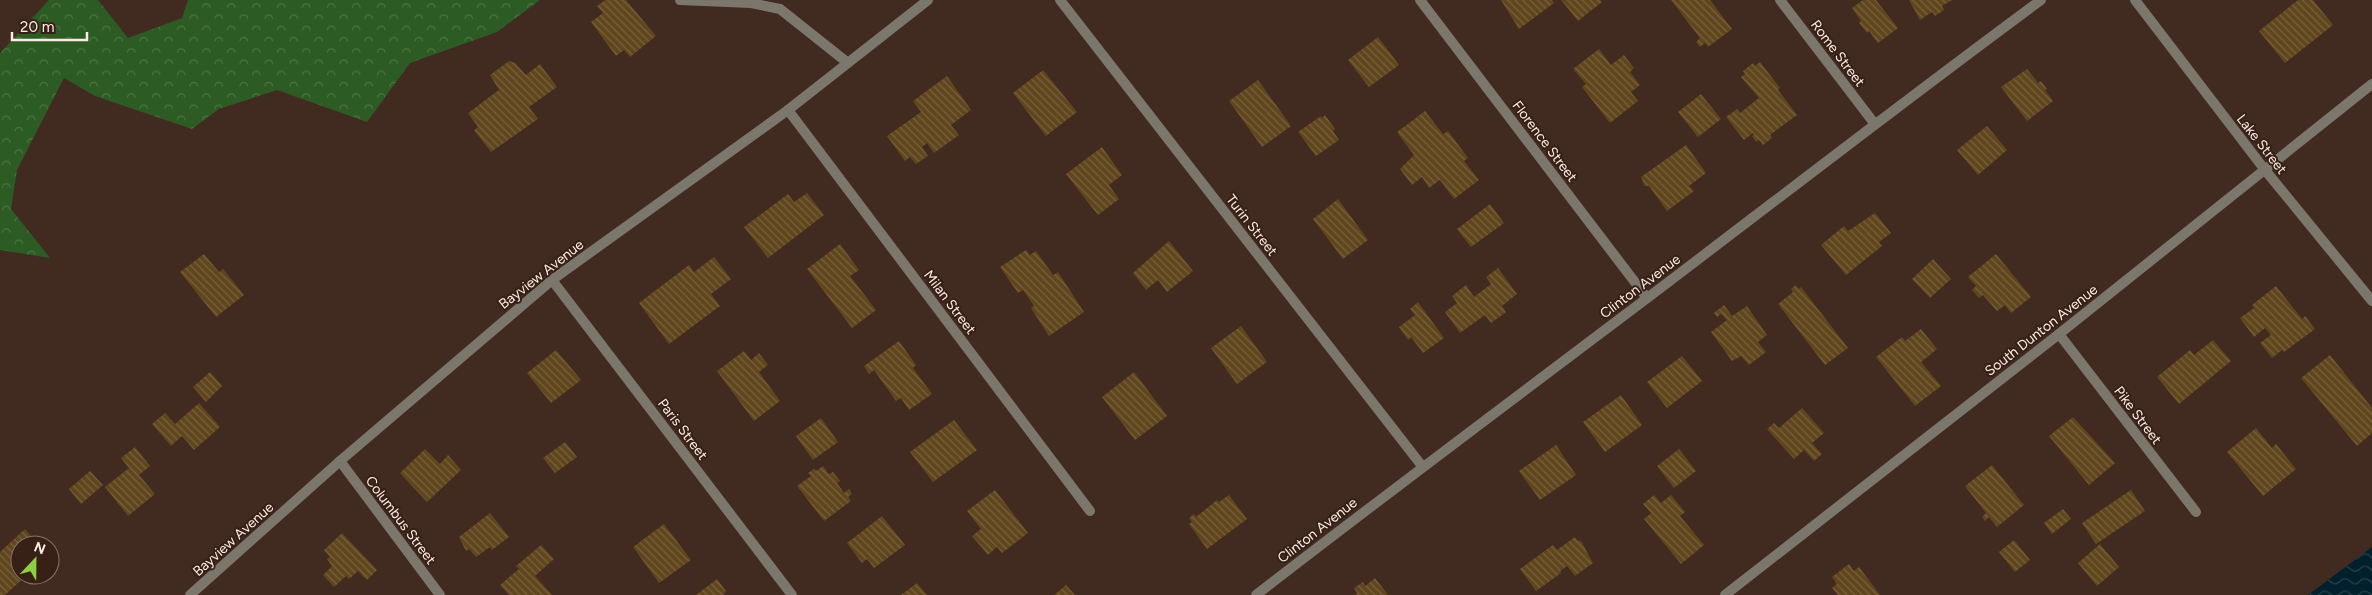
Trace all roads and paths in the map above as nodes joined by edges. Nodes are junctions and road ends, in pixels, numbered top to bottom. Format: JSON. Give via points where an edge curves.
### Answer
{"nodes":[{"id":1,"x":680,"y":0,"type":"edge"},
{"id":2,"x":928,"y":0,"type":"edge"},
{"id":3,"x":1060,"y":0,"type":"edge"},
{"id":4,"x":1420,"y":0,"type":"edge"},
{"id":5,"x":1780,"y":0,"type":"edge"},
{"id":6,"x":2041,"y":0,"type":"edge"},
{"id":7,"x":2134,"y":0,"type":"edge"},
{"id":8,"x":778,"y":5,"type":"edge"},
{"id":9,"x":848,"y":63,"type":"junction"},
{"id":10,"x":2372,"y":84,"type":"edge"},
{"id":11,"x":788,"y":110,"type":"junction"},
{"id":12,"x":1874,"y":124,"type":"junction"},
{"id":13,"x":2265,"y":170,"type":"junction"},
{"id":14,"x":552,"y":280,"type":"junction"},
{"id":15,"x":1647,"y":298,"type":"junction"},
{"id":16,"x":2372,"y":302,"type":"edge"},
{"id":17,"x":2059,"y":334,"type":"junction"},
{"id":18,"x":340,"y":462,"type":"junction"},
{"id":19,"x":1422,"y":466,"type":"junction"},
{"id":20,"x":1090,"y":511,"type":"dead end"},
{"id":21,"x":2196,"y":512,"type":"dead end"},
{"id":22,"x":190,"y":595,"type":"edge"},
{"id":23,"x":440,"y":595,"type":"edge"},
{"id":24,"x":792,"y":595,"type":"edge"},
{"id":25,"x":1256,"y":595,"type":"edge"},
{"id":26,"x":1725,"y":595,"type":"edge"}],
"edges":[{"from":1,"to":8,"type":"street"},
{"from":2,"to":9,"type":"street","name":"Bayview Avenue"},
{"from":3,"to":19,"type":"street","name":"Turin Street"},
{"from":4,"to":15,"type":"street","name":"Florence Street"},
{"from":5,"to":12,"type":"street","name":"Rome Street"},
{"from":6,"to":12,"type":"street","name":"Clinton Avenue"},
{"from":7,"to":13,"type":"street","name":"Lake Street"},
{"from":8,"to":9,"type":"street"},
{"from":9,"to":11,"type":"street","name":"Bayview Avenue"},
{"from":10,"to":13,"type":"street","name":"South Dunton Avenue"},
{"from":11,"to":14,"type":"street","name":"Bayview Avenue"},
{"from":11,"to":20,"type":"street","name":"Milan Street"},
{"from":12,"to":15,"type":"street","name":"Clinton Avenue"},
{"from":13,"to":16,"type":"street","name":"Lake Street"},
{"from":13,"to":17,"type":"street","name":"South Dunton Avenue"},
{"from":14,"to":18,"type":"street","name":"Bayview Avenue"},
{"from":14,"to":24,"type":"street","name":"Paris Street"},
{"from":15,"to":19,"type":"street","name":"Clinton Avenue"},
{"from":17,"to":21,"type":"street","name":"Pike Street"},
{"from":17,"to":26,"type":"street","name":"South Dunton Avenue"},
{"from":18,"to":22,"type":"street","name":"Bayview Avenue"},
{"from":18,"to":23,"type":"street","name":"Columbus Street"},
{"from":19,"to":25,"type":"street","name":"Clinton Avenue"}]}
